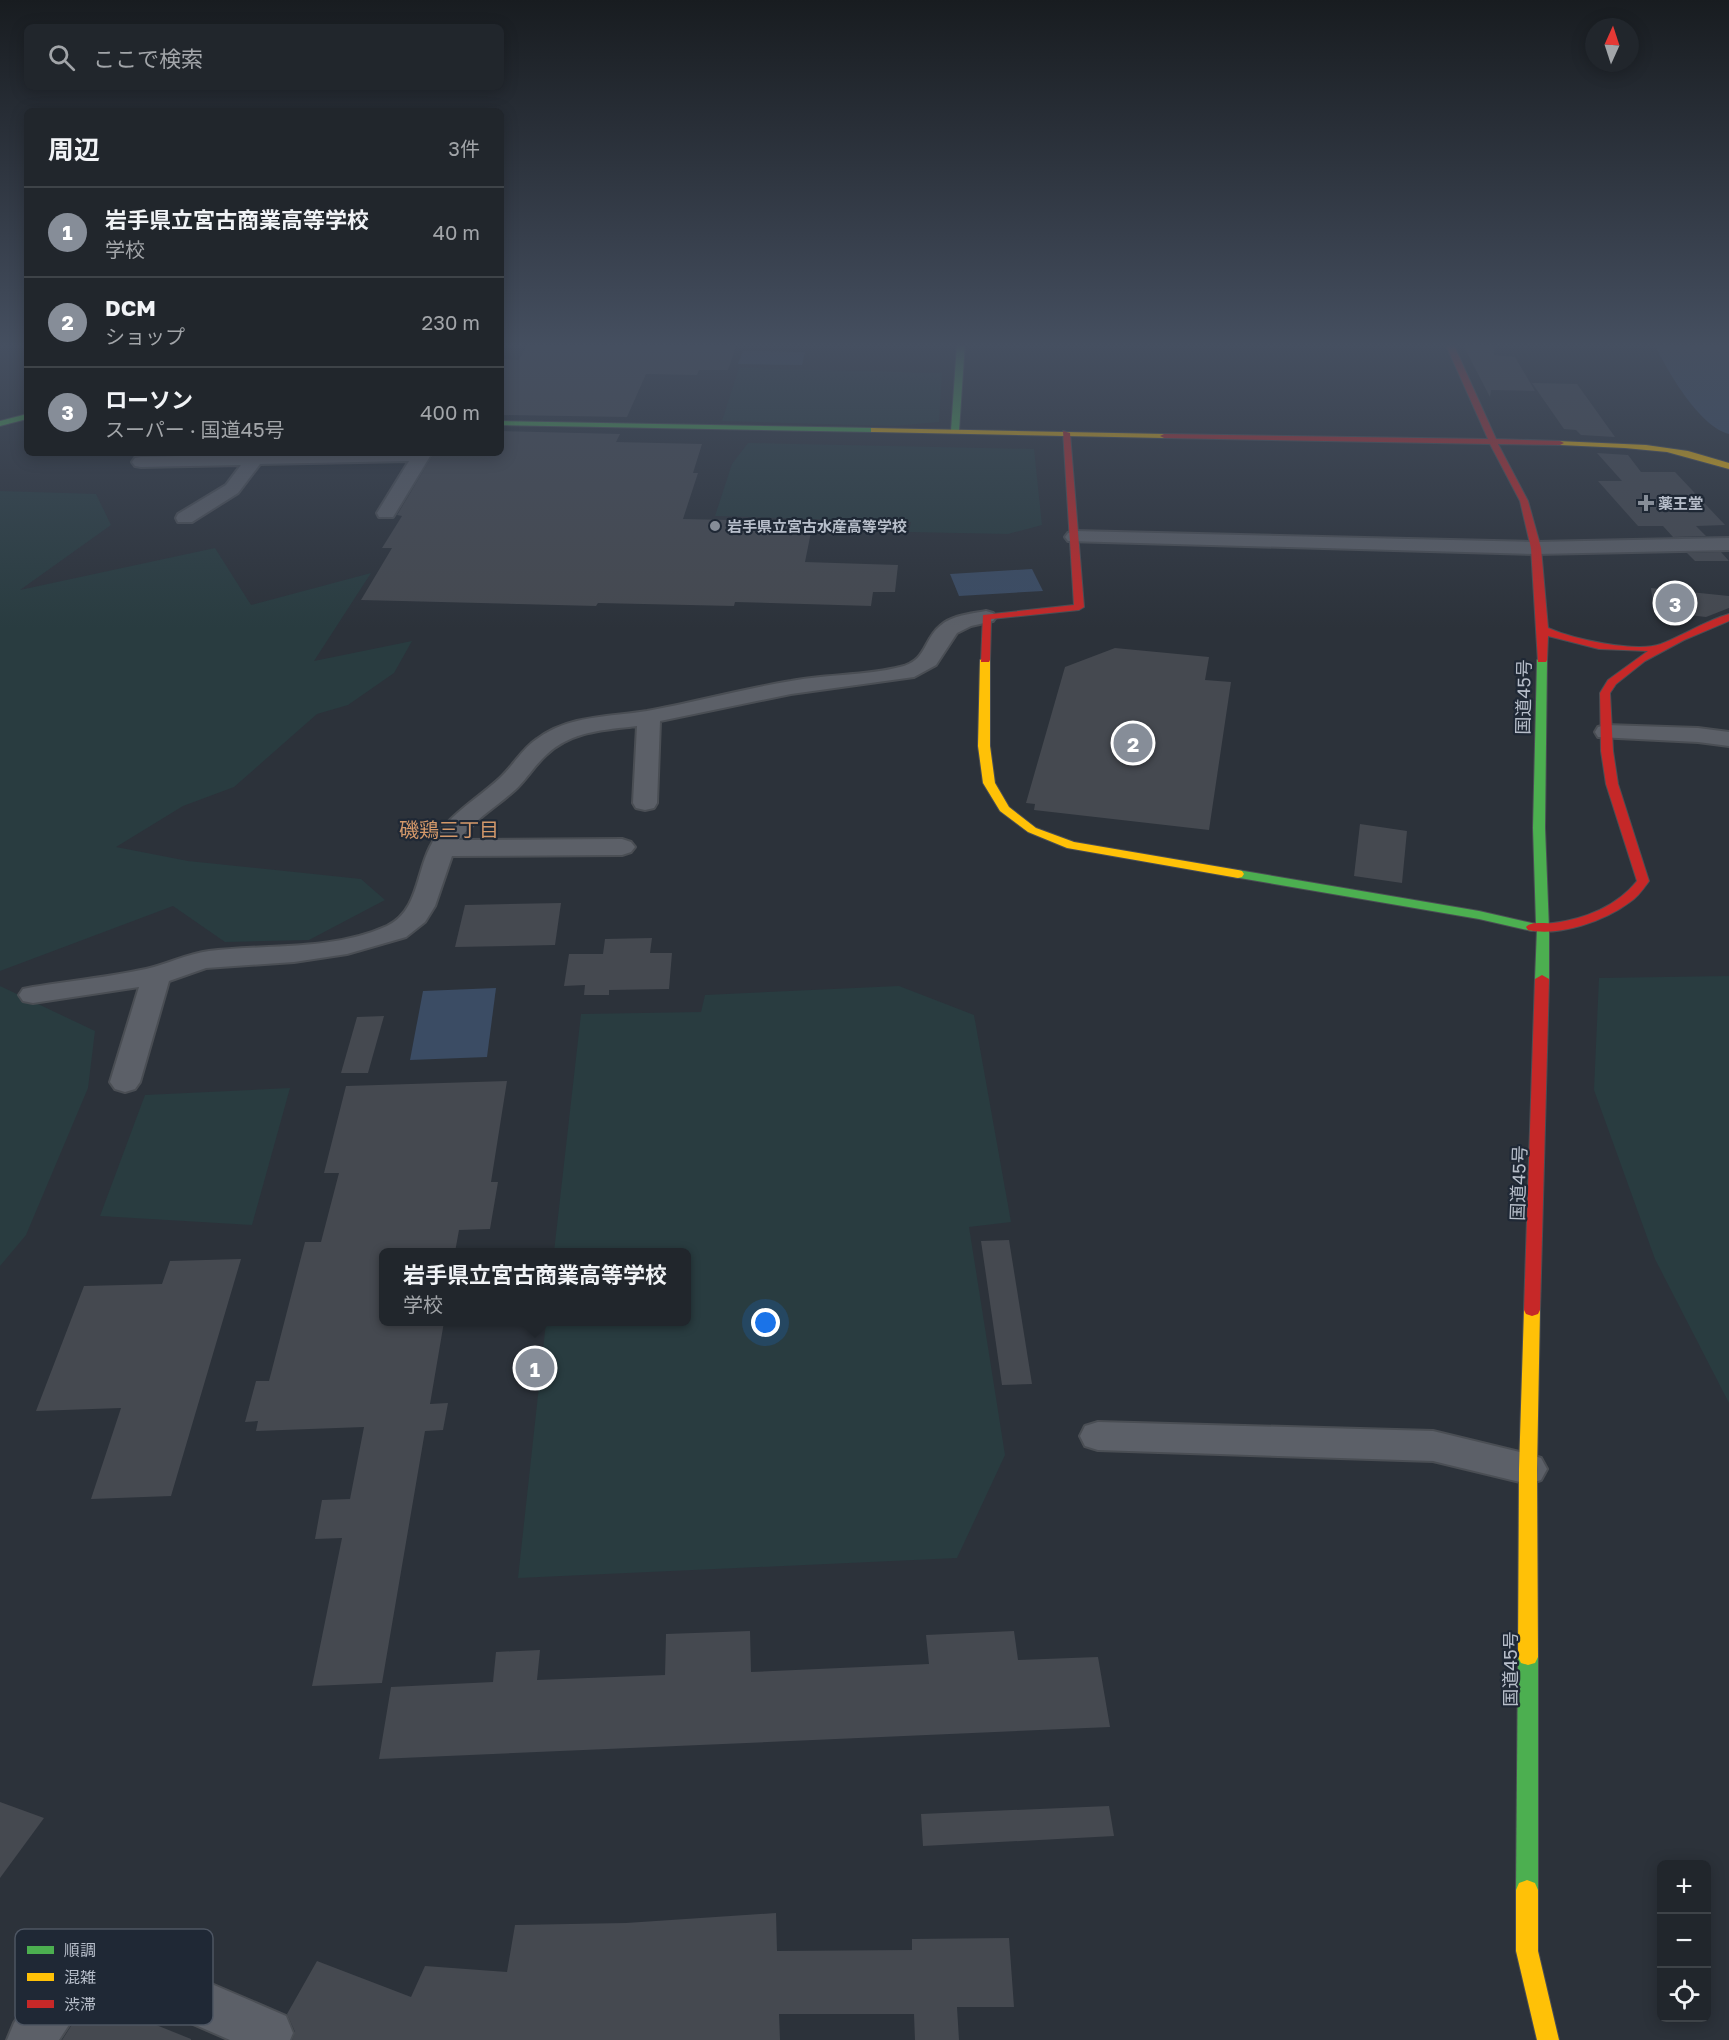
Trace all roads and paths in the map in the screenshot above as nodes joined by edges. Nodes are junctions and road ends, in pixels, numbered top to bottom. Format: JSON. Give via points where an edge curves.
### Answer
{"nodes":[{"id":1,"x":1066,"y":438,"type":"edge"},
{"id":2,"x":1313,"y":438,"type":"edge"},
{"id":3,"x":1491,"y":438,"type":"edge"},
{"id":4,"x":1493,"y":442,"type":"junction"},
{"id":5,"x":374,"y":456,"type":"edge"},
{"id":6,"x":421,"y":456,"type":"edge"},
{"id":7,"x":350,"y":457,"type":"junction"},
{"id":8,"x":254,"y":460,"type":"junction"},
{"id":9,"x":141,"y":462,"type":"dead end"},
{"id":10,"x":1729,"y":466,"type":"edge"},
{"id":11,"x":336,"y":478,"type":"dead end"},
{"id":12,"x":386,"y":513,"type":"dead end"},
{"id":13,"x":185,"y":518,"type":"dead end"},
{"id":14,"x":1075,"y":537,"type":"junction"},
{"id":15,"x":1729,"y":544,"type":"edge"},
{"id":16,"x":1536,"y":548,"type":"junction"},
{"id":17,"x":986,"y":617,"type":"junction"},
{"id":18,"x":1729,"y":617,"type":"edge"},
{"id":19,"x":1543,"y":630,"type":"junction"},
{"id":20,"x":1658,"y":648,"type":"junction"},
{"id":21,"x":649,"y":717,"type":"junction"},
{"id":22,"x":1606,"y":732,"type":"junction"},
{"id":23,"x":1729,"y":739,"type":"edge"},
{"id":24,"x":645,"y":803,"type":"dead end"},
{"id":25,"x":622,"y":847,"type":"dead end"},
{"id":26,"x":442,"y":848,"type":"junction"},
{"id":27,"x":1543,"y":929,"type":"junction"},
{"id":28,"x":156,"y":976,"type":"junction"},
{"id":29,"x":33,"y":995,"type":"dead end"},
{"id":30,"x":125,"y":1082,"type":"dead end"},
{"id":31,"x":1098,"y":1436,"type":"dead end"},
{"id":32,"x":1528,"y":1469,"type":"junction"},
{"id":33,"x":213,"y":2009,"type":"edge"},
{"id":34,"x":41,"y":2025,"type":"edge"},
{"id":35,"x":31,"y":2040,"type":"edge"},
{"id":36,"x":265,"y":2040,"type":"edge"},
{"id":37,"x":1548,"y":2040,"type":"edge"}],
"edges":[{"from":1,"to":14,"type":"main road"},
{"from":2,"to":4,"type":"main road"},
{"from":3,"to":4,"type":"main road","name":"国道45号"},
{"from":4,"to":10,"type":"main road","via":[[1651,447]]},
{"from":4,"to":16,"type":"main road","name":"国道45号","via":[[1524,501]]},
{"from":5,"to":7,"type":"street"},
{"from":6,"to":12,"type":"street"},
{"from":7,"to":8,"type":"street"},
{"from":7,"to":11,"type":"street"},
{"from":8,"to":9,"type":"street"},
{"from":8,"to":13,"type":"street","via":[[232,489]]},
{"from":14,"to":16,"type":"street"},
{"from":14,"to":17,"type":"main road","via":[[1079,607]]},
{"from":15,"to":16,"type":"street"},
{"from":16,"to":19,"type":"main road","name":"国道45号"},
{"from":17,"to":21,"type":"street","via":[[959,622],[945,632],[932,658],[920,668],[765,692]]},
{"from":17,"to":27,"type":"main road","via":[[984,746],[988,783],[1004,809],[1032,830],[1071,845],[1112,853]]},
{"from":18,"to":20,"type":"main road"},
{"from":19,"to":20,"type":"main road","via":[[1563,640],[1593,646]]},
{"from":19,"to":27,"type":"main road","name":"国道45号","via":[[1539,828]]},
{"from":20,"to":22,"type":"main road","via":[[1622,672],[1605,693]]},
{"from":21,"to":24,"type":"street"},
{"from":21,"to":26,"type":"street","via":[[575,728],[549,740],[471,813]]},
{"from":22,"to":23,"type":"street"},
{"from":22,"to":27,"type":"main road","via":[[1607,764],[1643,881],[1613,908],[1587,919]]},
{"from":25,"to":26,"type":"street"},
{"from":26,"to":28,"type":"street","via":[[419,914],[400,930],[311,952],[194,960]]},
{"from":27,"to":32,"type":"main road","name":"国道45号"},
{"from":28,"to":29,"type":"street"},
{"from":28,"to":30,"type":"street"},
{"from":31,"to":32,"type":"street","via":[[1433,1446]]},
{"from":32,"to":37,"type":"main road","name":"国道45号","via":[[1527,1951]]},
{"from":33,"to":36,"type":"street","via":[[269,2033]]},
{"from":34,"to":35,"type":"street"}]}
